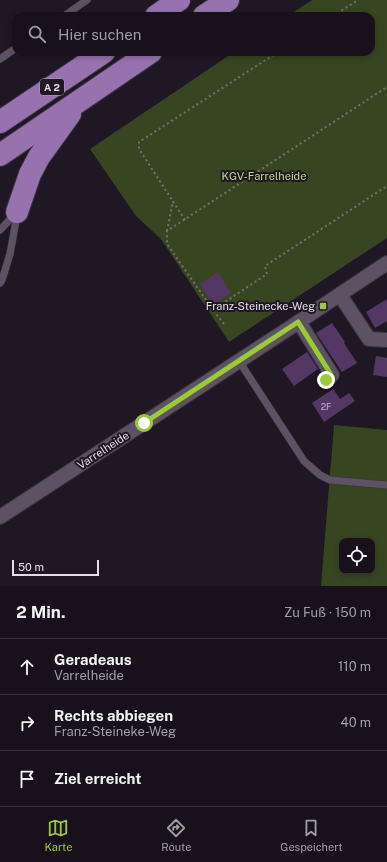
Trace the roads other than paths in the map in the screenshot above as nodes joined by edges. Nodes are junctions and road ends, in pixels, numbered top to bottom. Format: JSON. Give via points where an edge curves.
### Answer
{"nodes":[{"id":1,"x":87,"y":0,"type":"edge"},
{"id":2,"x":179,"y":0,"type":"edge"},
{"id":3,"x":228,"y":0,"type":"edge"},
{"id":4,"x":70,"y":12,"type":"edge"},
{"id":5,"x":162,"y":12,"type":"edge"},
{"id":6,"x":210,"y":12,"type":"edge"},
{"id":7,"x":12,"y":51,"type":"edge"},
{"id":8,"x":98,"y":56,"type":"edge"},
{"id":9,"x":145,"y":56,"type":"edge"},
{"id":10,"x":0,"y":59,"type":"edge"},
{"id":11,"x":79,"y":101,"type":"junction"},
{"id":12,"x":0,"y":122,"type":"edge"},
{"id":13,"x":0,"y":155,"type":"edge"},
{"id":14,"x":17,"y":212,"type":"junction"},
{"id":15,"x":0,"y":230,"type":"edge"},
{"id":16,"x":387,"y":263,"type":"edge"},
{"id":17,"x":0,"y":284,"type":"edge"},
{"id":18,"x":340,"y":295,"type":"junction"},
{"id":19,"x":298,"y":322,"type":"junction"},
{"id":20,"x":387,"y":340,"type":"edge"},
{"id":21,"x":239,"y":360,"type":"junction"},
{"id":22,"x":326,"y":380,"type":"dead end"},
{"id":23,"x":387,"y":485,"type":"edge"},
{"id":24,"x":0,"y":517,"type":"edge"}],
"edges":[{"from":1,"to":4,"type":"lane"},
{"from":2,"to":5,"type":"highway"},
{"from":3,"to":6,"type":"highway"},
{"from":7,"to":10,"type":"lane"},
{"from":8,"to":12,"type":"highway","number":"A 2"},
{"from":9,"to":11,"type":"highway","number":"A 2"},
{"from":11,"to":13,"type":"highway","number":"A 2"},
{"from":11,"to":14,"type":"highway","via":[[39,157],[30,174]]},
{"from":14,"to":15,"type":"lane"},
{"from":14,"to":17,"type":"lane","via":[[10,254]]},
{"from":16,"to":18,"type":"street","name":"Varrelheide"},
{"from":18,"to":19,"type":"street","name":"Varrelheide"},
{"from":18,"to":20,"type":"street","via":[[369,339]]},
{"from":19,"to":21,"type":"street","name":"Varrelheide"},
{"from":19,"to":22,"type":"street","via":[[332,376]]},
{"from":21,"to":23,"type":"lane","via":[[304,461],[312,469],[330,480]]},
{"from":21,"to":24,"type":"street","name":"Varrelheide"}]}
